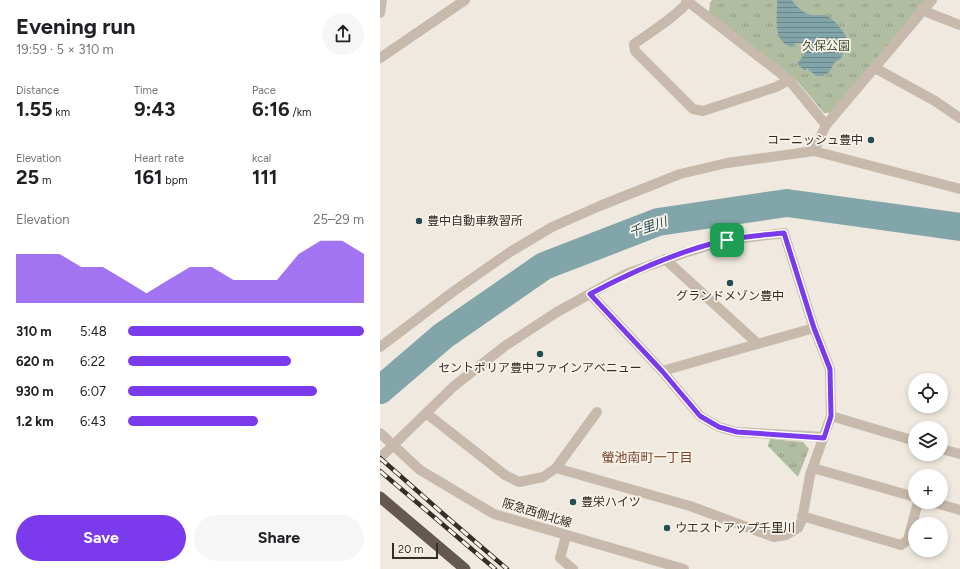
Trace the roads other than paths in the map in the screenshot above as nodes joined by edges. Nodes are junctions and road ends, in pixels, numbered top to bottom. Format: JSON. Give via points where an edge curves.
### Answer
{"nodes":[{"id":1,"x":382,"y":0,"type":"edge"},
{"id":2,"x":465,"y":0,"type":"edge"},
{"id":3,"x":932,"y":0,"type":"edge"},
{"id":4,"x":687,"y":1,"type":"edge"},
{"id":5,"x":923,"y":9,"type":"junction"},
{"id":6,"x":380,"y":12,"type":"edge"},
{"id":7,"x":960,"y":25,"type":"edge"},
{"id":8,"x":380,"y":58,"type":"edge"},
{"id":9,"x":875,"y":68,"type":"junction"},
{"id":10,"x":789,"y":80,"type":"junction"},
{"id":11,"x":960,"y":118,"type":"edge"},
{"id":12,"x":826,"y":125,"type":"junction"},
{"id":13,"x":814,"y":151,"type":"junction"},
{"id":14,"x":960,"y":188,"type":"edge"},
{"id":15,"x":665,"y":259,"type":"junction"},
{"id":16,"x":590,"y":294,"type":"junction"},
{"id":17,"x":814,"y":328,"type":"junction"},
{"id":18,"x":758,"y":344,"type":"junction"},
{"id":19,"x":380,"y":347,"type":"edge"},
{"id":20,"x":662,"y":371,"type":"junction"},
{"id":21,"x":597,"y":412,"type":"dead end"},
{"id":22,"x":426,"y":413,"type":"junction"},
{"id":23,"x":831,"y":416,"type":"junction"},
{"id":24,"x":380,"y":433,"type":"edge"},
{"id":25,"x":824,"y":438,"type":"junction"},
{"id":26,"x":908,"y":439,"type":"edge"},
{"id":27,"x":394,"y":445,"type":"junction"},
{"id":28,"x":948,"y":450,"type":"edge"},
{"id":29,"x":960,"y":454,"type":"edge"},
{"id":30,"x":380,"y":458,"type":"edge"},
{"id":31,"x":556,"y":468,"type":"junction"},
{"id":32,"x":813,"y":468,"type":"junction"},
{"id":33,"x":908,"y":495,"type":"edge"},
{"id":34,"x":380,"y":497,"type":"edge"},
{"id":35,"x":948,"y":507,"type":"edge"},
{"id":36,"x":916,"y":509,"type":"edge"},
{"id":37,"x":960,"y":510,"type":"edge"},
{"id":38,"x":802,"y":516,"type":"junction"},
{"id":39,"x":566,"y":536,"type":"junction"},
{"id":40,"x":655,"y":565,"type":"edge"},
{"id":41,"x":465,"y":569,"type":"edge"},
{"id":42,"x":573,"y":569,"type":"edge"},
{"id":43,"x":684,"y":569,"type":"edge"}],
"edges":[{"from":1,"to":6,"type":"street"},
{"from":2,"to":8,"type":"street"},
{"from":3,"to":5,"type":"street"},
{"from":4,"to":10,"type":"street"},
{"from":4,"to":10,"type":"street","via":[[671,17],[634,44],[635,51],[693,109],[703,111],[776,88]]},
{"from":5,"to":7,"type":"street"},
{"from":5,"to":9,"type":"street"},
{"from":9,"to":11,"type":"street"},
{"from":9,"to":12,"type":"street"},
{"from":10,"to":12,"type":"street"},
{"from":12,"to":13,"type":"street"},
{"from":13,"to":14,"type":"street"},
{"from":13,"to":19,"type":"street","via":[[727,163],[680,174],[552,227],[510,252],[454,291]]},
{"from":15,"to":16,"type":"street","via":[[626,274]]},
{"from":15,"to":17,"type":"street","via":[[727,240],[784,233]]},
{"from":15,"to":18,"type":"street"},
{"from":16,"to":20,"type":"street"},
{"from":16,"to":22,"type":"street","via":[[506,346],[454,386]]},
{"from":17,"to":18,"type":"street"},
{"from":17,"to":23,"type":"street","via":[[830,369]]},
{"from":18,"to":20,"type":"street"},
{"from":20,"to":25,"type":"street","via":[[700,416],[719,427],[737,432]]},
{"from":21,"to":31,"type":"street"},
{"from":22,"to":27,"type":"street"},
{"from":22,"to":31,"type":"street","via":[[505,475],[519,482],[543,477]]},
{"from":23,"to":25,"type":"street"},
{"from":23,"to":26,"type":"street"},
{"from":24,"to":27,"type":"street","name":"阪急西側北線"},
{"from":25,"to":32,"type":"street"},
{"from":27,"to":30,"type":"street"},
{"from":27,"to":39,"type":"street","name":"阪急西側北線","via":[[420,470],[494,514]]},
{"from":28,"to":29,"type":"street"},
{"from":31,"to":38,"type":"street","via":[[690,506],[774,537],[786,535],[798,528]]},
{"from":32,"to":33,"type":"street"},
{"from":32,"to":38,"type":"street"},
{"from":34,"to":41,"type":"highway"},
{"from":35,"to":37,"type":"street"},
{"from":36,"to":38,"type":"street","via":[[908,540],[901,545]]},
{"from":39,"to":40,"type":"street","name":"阪急西側北線"},
{"from":39,"to":42,"type":"street","via":[[560,558]]},
{"from":40,"to":43,"type":"street","name":"阪急西側北線"}]}
